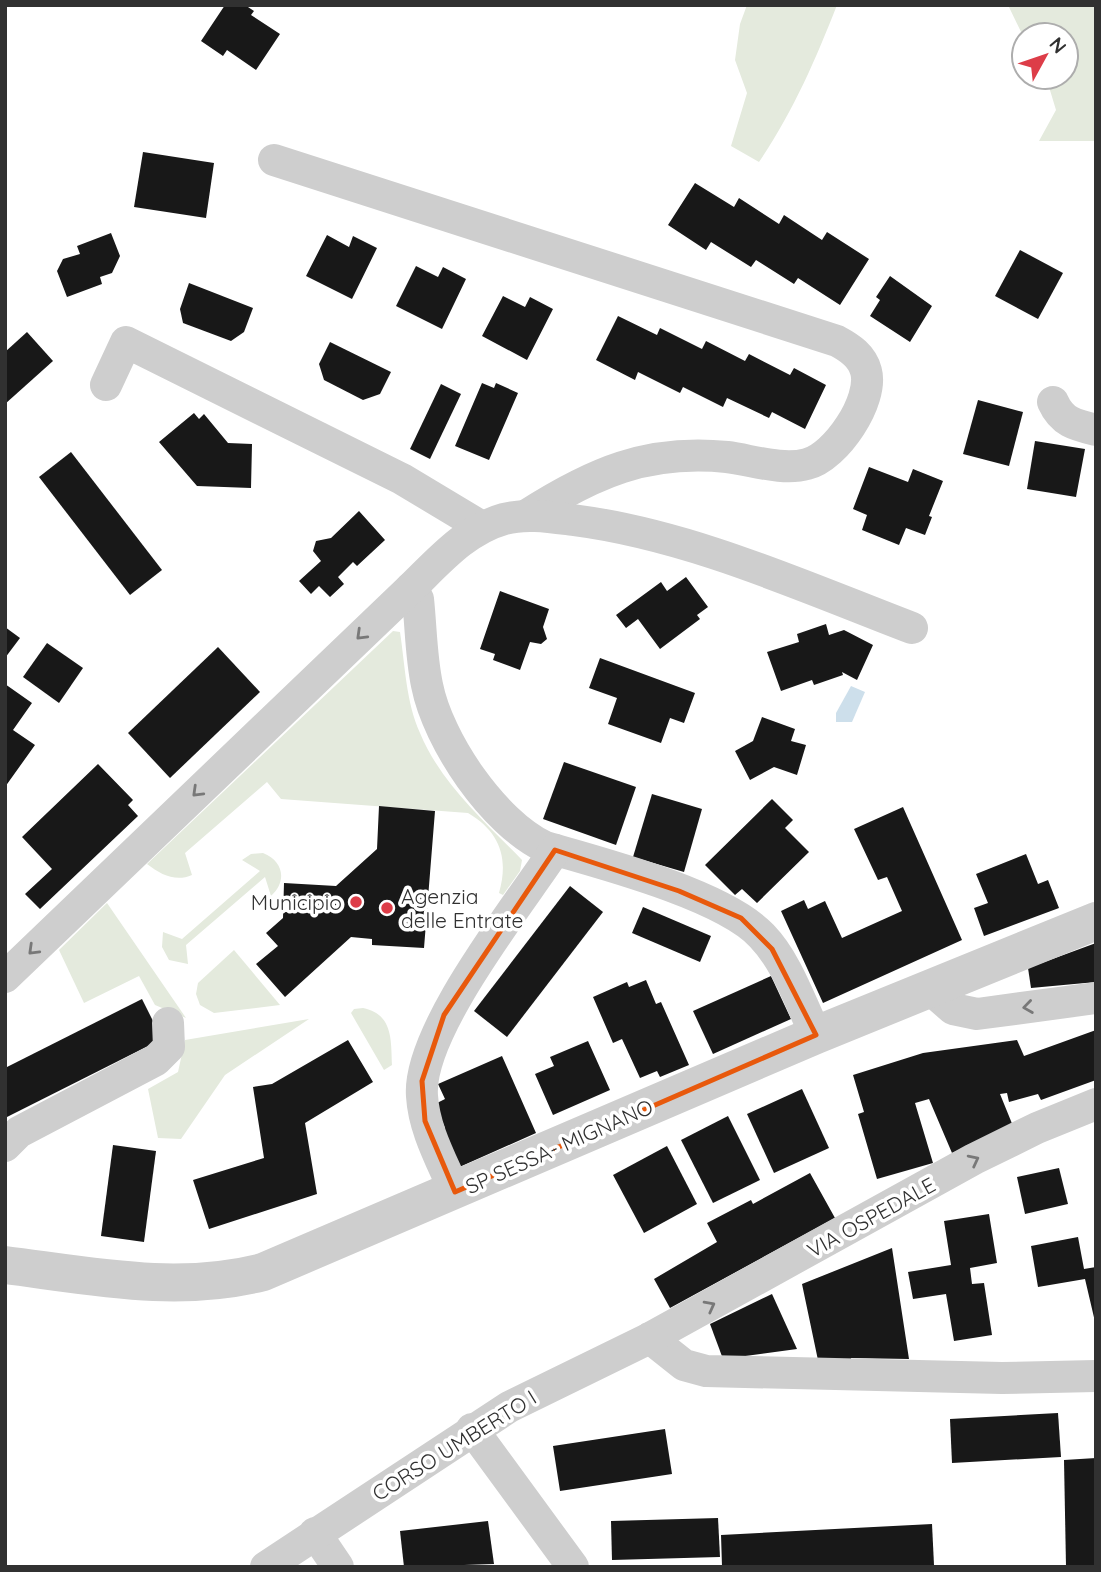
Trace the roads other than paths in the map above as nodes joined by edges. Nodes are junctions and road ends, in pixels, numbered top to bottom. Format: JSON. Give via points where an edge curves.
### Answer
{"nodes":[{"id":1,"x":274,"y":160,"type":"dead end"},
{"id":2,"x":106,"y":385,"type":"dead end"},
{"id":3,"x":1053,"y":402,"type":"dead end"},
{"id":4,"x":1096,"y":430,"type":"edge"},
{"id":5,"x":527,"y":516,"type":"junction"},
{"id":6,"x":482,"y":527,"type":"junction"},
{"id":7,"x":411,"y":588,"type":"junction"},
{"id":8,"x":912,"y":628,"type":"dead end"},
{"id":9,"x":555,"y":850,"type":"junction"},
{"id":10,"x":1096,"y":921,"type":"edge"},
{"id":11,"x":5,"y":977,"type":"edge"},
{"id":12,"x":929,"y":988,"type":"junction"},
{"id":13,"x":1096,"y":998,"type":"edge"},
{"id":14,"x":168,"y":1023,"type":"dead end"},
{"id":15,"x":816,"y":1035,"type":"junction"},
{"id":16,"x":1096,"y":1104,"type":"edge"},
{"id":17,"x":5,"y":1146,"type":"edge"},
{"id":18,"x":455,"y":1192,"type":"junction"},
{"id":19,"x":5,"y":1265,"type":"edge"},
{"id":20,"x":650,"y":1338,"type":"junction"},
{"id":21,"x":1096,"y":1376,"type":"edge"},
{"id":22,"x":472,"y":1429,"type":"junction"},
{"id":23,"x":315,"y":1533,"type":"junction"},
{"id":24,"x":266,"y":1567,"type":"edge"},
{"id":25,"x":338,"y":1567,"type":"edge"},
{"id":26,"x":573,"y":1567,"type":"edge"}],
"edges":[{"from":1,"to":5,"type":"street","via":[[838,341],[863,362],[866,391],[845,434],[819,460],[796,466],[702,455],[625,464],[580,482]]},
{"from":2,"to":6,"type":"street","via":[[126,342],[402,479]]},
{"from":3,"to":4,"type":"street","via":[[1069,423]]},
{"from":5,"to":6,"type":"street"},
{"from":5,"to":8,"type":"street","via":[[593,523],[673,541]]},
{"from":6,"to":7,"type":"street"},
{"from":7,"to":9,"type":"street","via":[[418,599],[427,685],[450,746],[474,781],[520,831]]},
{"from":7,"to":11,"type":"street","one_way":true},
{"from":9,"to":15,"type":"street","via":[[679,891],[741,918],[772,949]]},
{"from":9,"to":18,"type":"street","via":[[444,1016],[424,1069],[425,1121]]},
{"from":10,"to":12,"type":"street","name":"SP SESSA- MIGNANO"},
{"from":13,"to":12,"type":"street","one_way":true,"via":[[976,1014],[953,1009]]},
{"from":12,"to":15,"type":"street","name":"SP SESSA- MIGNANO"},
{"from":14,"to":17,"type":"street","via":[[169,1047],[156,1060],[19,1132]]},
{"from":15,"to":18,"type":"street","name":"SP SESSA- MIGNANO"},
{"from":20,"to":16,"type":"street","name":"VIA OSPEDALE","one_way":true,"via":[[974,1159]]},
{"from":18,"to":19,"type":"street","name":"SP SESSA- MIGNANO","via":[[263,1272],[208,1284]]},
{"from":20,"to":21,"type":"street","via":[[684,1365],[706,1371]]},
{"from":20,"to":22,"type":"street","name":"CORSO UMBERTO I","via":[[521,1400]]},
{"from":22,"to":23,"type":"street","name":"CORSO UMBERTO I"},
{"from":22,"to":26,"type":"street"},
{"from":23,"to":24,"type":"street","name":"CORSO UMBERTO I"},
{"from":23,"to":25,"type":"street"}]}
